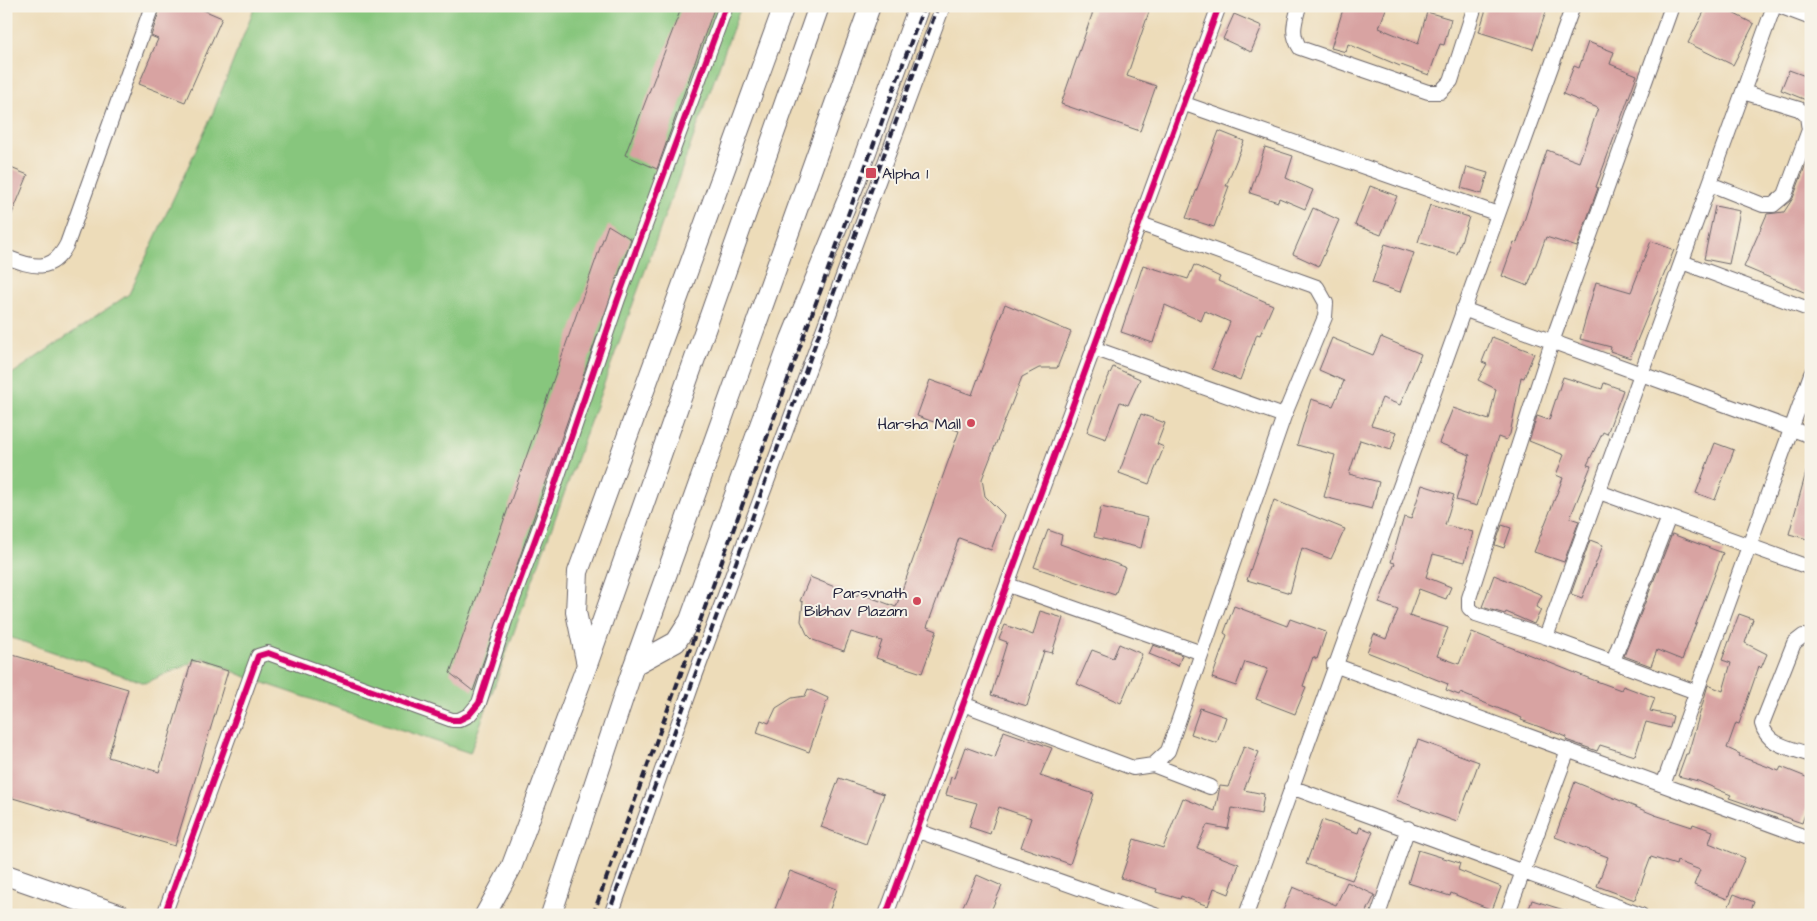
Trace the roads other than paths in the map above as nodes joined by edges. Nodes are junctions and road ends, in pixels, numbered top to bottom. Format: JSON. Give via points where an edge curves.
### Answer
{"nodes":[{"id":1,"x":152,"y":6,"type":"edge"},
{"id":2,"x":726,"y":6,"type":"edge"},
{"id":3,"x":784,"y":6,"type":"edge"},
{"id":4,"x":819,"y":6,"type":"edge"},
{"id":5,"x":870,"y":6,"type":"edge"},
{"id":6,"x":919,"y":6,"type":"edge"},
{"id":7,"x":943,"y":6,"type":"edge"},
{"id":8,"x":1219,"y":6,"type":"edge"},
{"id":9,"x":1299,"y":6,"type":"edge"},
{"id":10,"x":1475,"y":6,"type":"edge"},
{"id":11,"x":1573,"y":6,"type":"edge"},
{"id":12,"x":1672,"y":6,"type":"edge"},
{"id":13,"x":1774,"y":6,"type":"edge"},
{"id":14,"x":1779,"y":6,"type":"edge"},
{"id":15,"x":1811,"y":18,"type":"edge"},
{"id":16,"x":1743,"y":92,"type":"junction"},
{"id":17,"x":1184,"y":104,"type":"junction"},
{"id":18,"x":1710,"y":184,"type":"junction"},
{"id":19,"x":1498,"y":214,"type":"junction"},
{"id":20,"x":1140,"y":224,"type":"junction"},
{"id":21,"x":6,"y":257,"type":"edge"},
{"id":22,"x":1682,"y":262,"type":"junction"},
{"id":23,"x":1463,"y":310,"type":"junction"},
{"id":24,"x":1811,"y":310,"type":"edge"},
{"id":25,"x":1552,"y":342,"type":"junction"},
{"id":26,"x":1093,"y":348,"type":"junction"},
{"id":27,"x":1642,"y":374,"type":"junction"},
{"id":28,"x":1811,"y":374,"type":"edge"},
{"id":29,"x":1284,"y":416,"type":"junction"},
{"id":30,"x":1791,"y":429,"type":"junction"},
{"id":31,"x":1811,"y":436,"type":"edge"},
{"id":32,"x":1599,"y":492,"type":"junction"},
{"id":33,"x":1669,"y":517,"type":"junction"},
{"id":34,"x":1749,"y":547,"type":"junction"},
{"id":35,"x":1811,"y":568,"type":"edge"},
{"id":36,"x":1008,"y":586,"type":"junction"},
{"id":37,"x":1546,"y":637,"type":"junction"},
{"id":38,"x":1811,"y":637,"type":"edge"},
{"id":39,"x":1202,"y":653,"type":"junction"},
{"id":40,"x":1613,"y":661,"type":"junction"},
{"id":41,"x":587,"y":665,"type":"junction"},
{"id":42,"x":634,"y":665,"type":"junction"},
{"id":43,"x":1334,"y":665,"type":"junction"},
{"id":44,"x":1696,"y":692,"type":"junction"},
{"id":45,"x":962,"y":704,"type":"junction"},
{"id":46,"x":1568,"y":750,"type":"junction"},
{"id":47,"x":1811,"y":755,"type":"edge"},
{"id":48,"x":1152,"y":764,"type":"junction"},
{"id":49,"x":1663,"y":784,"type":"junction"},
{"id":50,"x":1210,"y":787,"type":"dead end"},
{"id":51,"x":1291,"y":787,"type":"junction"},
{"id":52,"x":1408,"y":828,"type":"junction"},
{"id":53,"x":918,"y":832,"type":"junction"},
{"id":54,"x":1811,"y":839,"type":"edge"},
{"id":55,"x":1524,"y":870,"type":"junction"},
{"id":56,"x":6,"y":875,"type":"edge"},
{"id":57,"x":118,"y":914,"type":"edge"},
{"id":58,"x":164,"y":915,"type":"edge"},
{"id":59,"x":485,"y":915,"type":"edge"},
{"id":60,"x":551,"y":915,"type":"edge"},
{"id":61,"x":611,"y":915,"type":"edge"},
{"id":62,"x":886,"y":915,"type":"edge"},
{"id":63,"x":1155,"y":915,"type":"edge"},
{"id":64,"x":1246,"y":915,"type":"edge"},
{"id":65,"x":1378,"y":915,"type":"edge"},
{"id":66,"x":1507,"y":915,"type":"edge"},
{"id":67,"x":1641,"y":915,"type":"edge"}],
"edges":[{"from":1,"to":21,"type":"street","via":[[61,256],[48,266]]},
{"from":2,"to":58,"type":"street","via":[[618,299],[479,703],[469,715],[452,720],[268,653],[258,656]]},
{"from":3,"to":41,"type":"street","via":[[578,572],[576,612]]},
{"from":4,"to":41,"type":"street"},
{"from":5,"to":42,"type":"street"},
{"from":6,"to":42,"type":"street","via":[[855,182],[791,339],[690,620],[676,642]]},
{"from":7,"to":61,"type":"street","via":[[691,688]]},
{"from":8,"to":17,"type":"street"},
{"from":9,"to":10,"type":"street","via":[[1293,29],[1294,39],[1300,48],[1428,92],[1440,92],[1451,81]]},
{"from":11,"to":19,"type":"street"},
{"from":12,"to":25,"type":"street"},
{"from":13,"to":16,"type":"street"},
{"from":14,"to":15,"type":"street"},
{"from":16,"to":18,"type":"street"},
{"from":16,"to":18,"type":"street","via":[[1799,109],[1807,116],[1809,130],[1784,195],[1773,205],[1763,205]]},
{"from":17,"to":19,"type":"street"},
{"from":17,"to":20,"type":"street"},
{"from":18,"to":22,"type":"street"},
{"from":19,"to":23,"type":"street"},
{"from":20,"to":26,"type":"street"},
{"from":20,"to":29,"type":"street","via":[[1317,287],[1326,303],[1325,317]]},
{"from":22,"to":24,"type":"street"},
{"from":22,"to":27,"type":"street"},
{"from":23,"to":25,"type":"street"},
{"from":23,"to":43,"type":"street"},
{"from":25,"to":27,"type":"street"},
{"from":25,"to":37,"type":"street","via":[[1469,598],[1469,608],[1476,614]]},
{"from":26,"to":29,"type":"street"},
{"from":26,"to":36,"type":"street"},
{"from":27,"to":30,"type":"street"},
{"from":27,"to":32,"type":"street"},
{"from":28,"to":30,"type":"street"},
{"from":29,"to":39,"type":"street"},
{"from":30,"to":31,"type":"street"},
{"from":30,"to":34,"type":"street"},
{"from":32,"to":33,"type":"street"},
{"from":32,"to":37,"type":"street"},
{"from":33,"to":34,"type":"street"},
{"from":33,"to":40,"type":"street"},
{"from":34,"to":35,"type":"street"},
{"from":34,"to":44,"type":"street"},
{"from":36,"to":39,"type":"street"},
{"from":36,"to":45,"type":"street"},
{"from":37,"to":40,"type":"street"},
{"from":38,"to":47,"type":"street","via":[[1803,636],[1794,643],[1762,724],[1764,734],[1772,741]]},
{"from":39,"to":48,"type":"street","via":[[1168,751]]},
{"from":40,"to":44,"type":"street"},
{"from":41,"to":59,"type":"street","via":[[511,868]]},
{"from":42,"to":60,"type":"street"},
{"from":43,"to":46,"type":"street"},
{"from":43,"to":51,"type":"street"},
{"from":44,"to":49,"type":"street"},
{"from":45,"to":48,"type":"street","via":[[1133,768]]},
{"from":45,"to":53,"type":"street"},
{"from":46,"to":49,"type":"street"},
{"from":46,"to":55,"type":"street"},
{"from":48,"to":50,"type":"street"},
{"from":49,"to":54,"type":"street"},
{"from":51,"to":52,"type":"street"},
{"from":51,"to":64,"type":"street"},
{"from":52,"to":55,"type":"street"},
{"from":52,"to":65,"type":"street"},
{"from":53,"to":62,"type":"street"},
{"from":53,"to":63,"type":"street"},
{"from":55,"to":66,"type":"street"},
{"from":55,"to":67,"type":"street"},
{"from":56,"to":57,"type":"street"}]}
